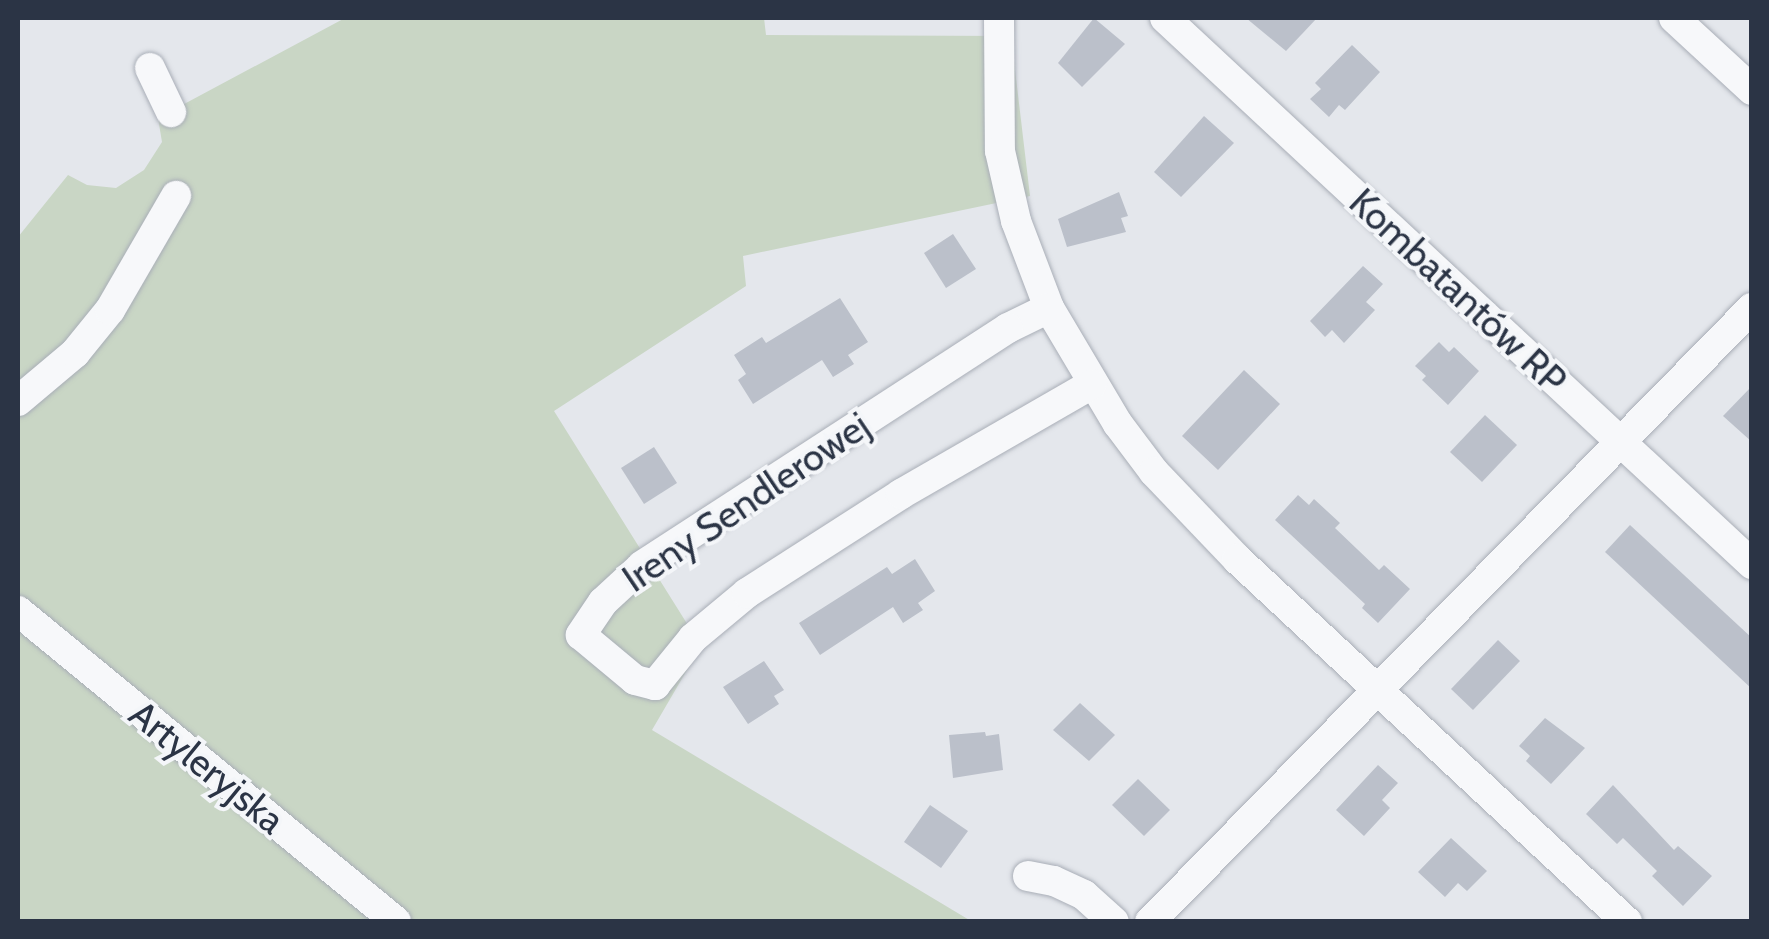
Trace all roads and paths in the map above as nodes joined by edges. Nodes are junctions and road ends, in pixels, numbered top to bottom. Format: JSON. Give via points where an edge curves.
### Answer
{"nodes":[{"id":1,"x":998,"y":18,"type":"edge"},
{"id":2,"x":1165,"y":18,"type":"edge"},
{"id":3,"x":1674,"y":18,"type":"edge"},
{"id":4,"x":150,"y":68,"type":"dead end"},
{"id":5,"x":1752,"y":90,"type":"edge"},
{"id":6,"x":171,"y":112,"type":"dead end"},
{"id":7,"x":176,"y":196,"type":"dead end"},
{"id":8,"x":1049,"y":308,"type":"junction"},
{"id":9,"x":1752,"y":308,"type":"edge"},
{"id":10,"x":1092,"y":384,"type":"junction"},
{"id":11,"x":18,"y":401,"type":"edge"},
{"id":12,"x":1622,"y":443,"type":"junction"},
{"id":13,"x":1752,"y":564,"type":"edge"},
{"id":14,"x":18,"y":612,"type":"edge"},
{"id":15,"x":1378,"y":690,"type":"junction"},
{"id":16,"x":1028,"y":876,"type":"dead end"},
{"id":17,"x":396,"y":922,"type":"edge"},
{"id":18,"x":1114,"y":922,"type":"edge"},
{"id":19,"x":1150,"y":922,"type":"edge"},
{"id":20,"x":1627,"y":922,"type":"edge"}],
"edges":[{"from":1,"to":8,"type":"street","via":[[1000,151],[1016,221]]},
{"from":2,"to":12,"type":"street","name":"Kombatantów RP"},
{"from":3,"to":5,"type":"street"},
{"from":4,"to":6,"type":"street"},
{"from":7,"to":11,"type":"street","via":[[110,310],[75,353]]},
{"from":8,"to":10,"type":"street"},
{"from":8,"to":10,"type":"street","name":"Ireny Sendlerowej","via":[[1008,328],[642,566],[603,602],[582,635],[620,670],[655,685],[693,638],[747,593]]},
{"from":9,"to":12,"type":"street"},
{"from":10,"to":15,"type":"street","via":[[1196,518]]},
{"from":12,"to":13,"type":"street","name":"Kombatantów RP"},
{"from":12,"to":15,"type":"street"},
{"from":14,"to":17,"type":"street","name":"Artyleryjska"},
{"from":15,"to":19,"type":"street"},
{"from":15,"to":20,"type":"street"},
{"from":16,"to":18,"type":"street","via":[[1084,895]]}]}
